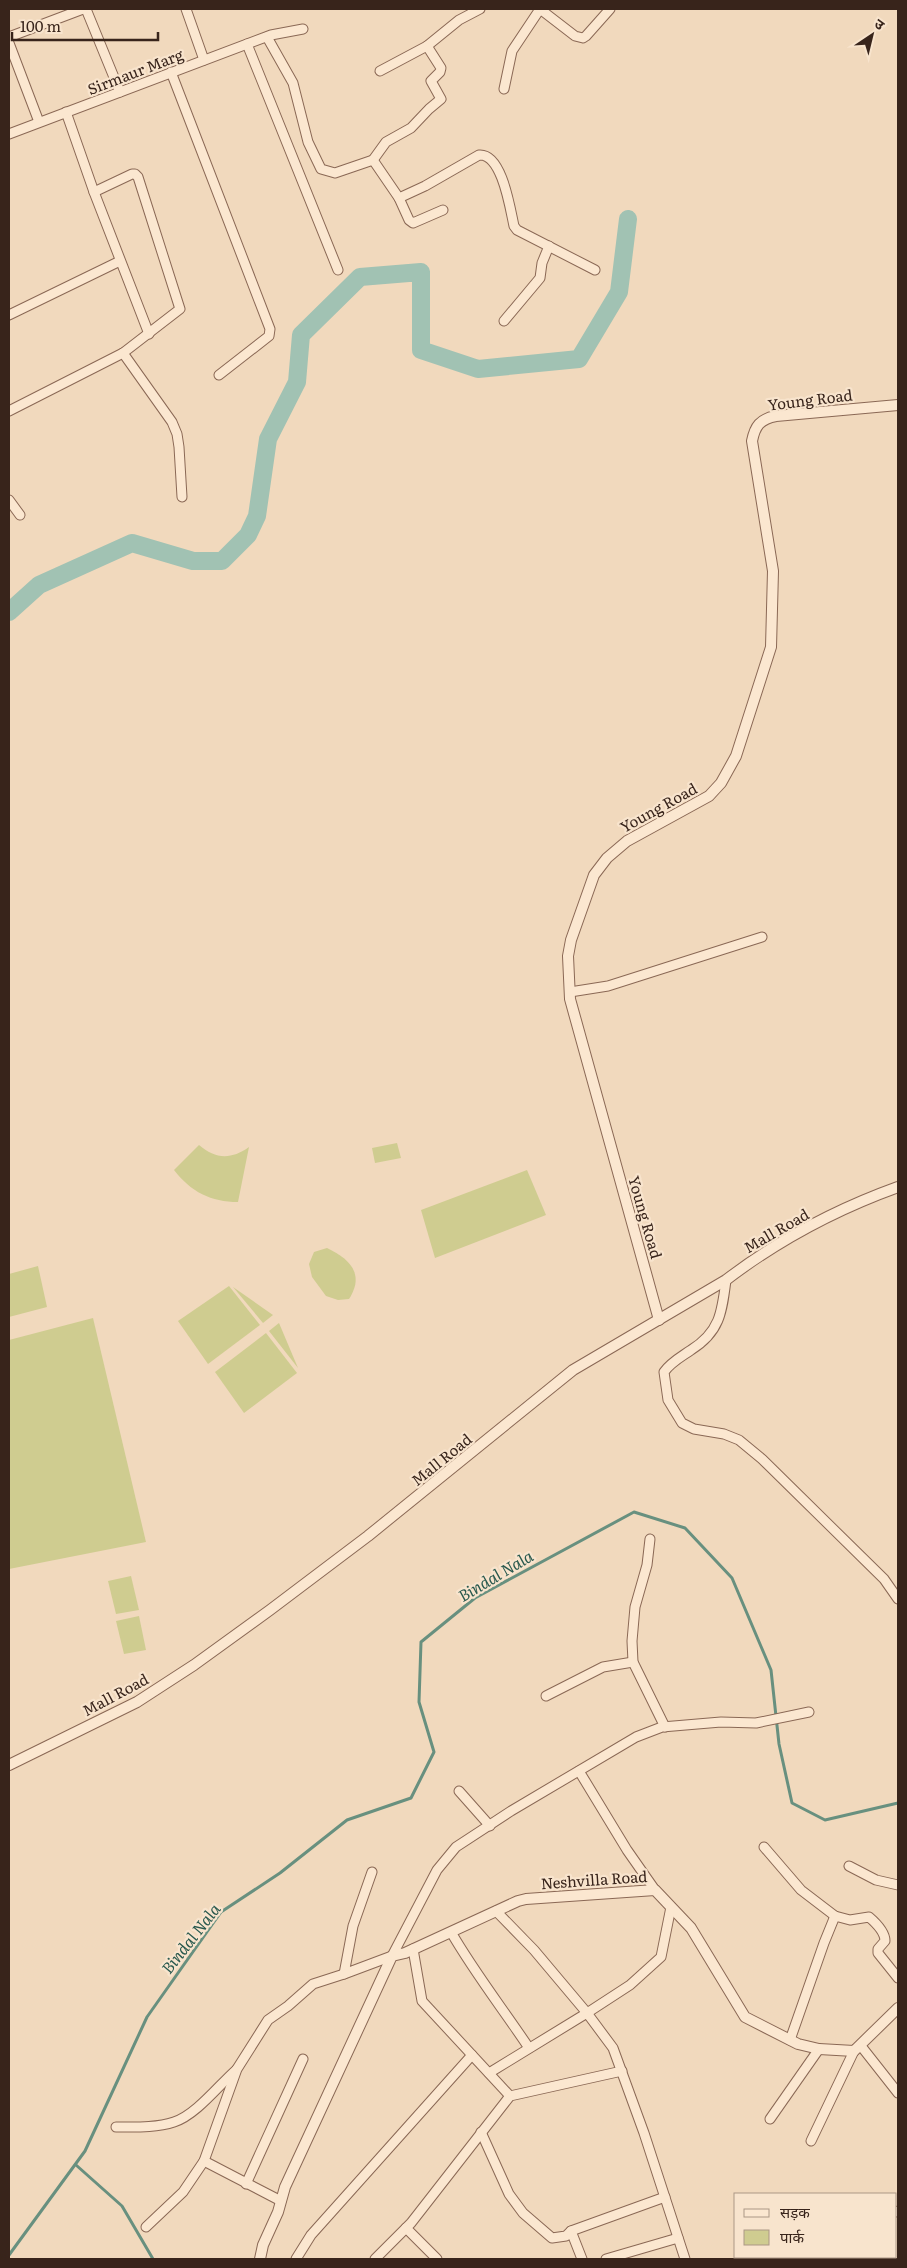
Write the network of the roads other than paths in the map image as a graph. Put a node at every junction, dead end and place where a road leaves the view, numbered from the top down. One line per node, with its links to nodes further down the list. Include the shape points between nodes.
1 (84, 9): 8 (street); 16 (street)
2 (186, 9): 12 (street)
3 (480, 9): 11 (street, via 459,20)
4 (540, 9): 5 (street, via 582,38); 15 (street, via 512,52)
5 (610, 9)
6 (303, 30): 7 (street, Sirmaur Marg)
7 (269, 36): 10 (street, Sirmaur Marg); 20 (street, via 293,83 308,142 321,169 335,173)
8 (9, 37)
9 (9, 42): 18 (street)
10 (247, 44): 12 (street, Sirmaur Marg); 26 (street)
11 (427, 46): 14 (street); 20 (street, via 441,68 431,81 441,99 411,128 386,142)
12 (204, 60): 13 (street, Sirmaur Marg)
13 (171, 72): 16 (street, Sirmaur Marg); 32 (street, via 270,329 269,336)
14 (380, 72)
15 (504, 89)
16 (120, 92): 17 (street, Sirmaur Marg)
17 (66, 112): 18 (street, Sirmaur Marg); 21 (street)
18 (39, 122): 19 (street, Sirmaur Marg)
19 (9, 134)
20 (374, 160): 22 (street)
21 (94, 192): 25 (street); 30 (street, via 132,174 138,176 180,307 179,312)
22 (399, 198): 23 (street, via 413,222); 24 (street, via 484,154 496,166 504,184 514,226)
23 (443, 210)
24 (549, 246): 27 (street); 29 (street, via 540,278)
25 (120, 261): 28 (street); 30 (street)
26 (338, 270)
27 (595, 270)
28 (9, 315)
29 (504, 321)
30 (149, 334): 31 (street)
31 (124, 353): 34 (street); 35 (street, via 177,434)
32 (219, 375)
33 (898, 405): 39 (street, Young Road, via 776,416 757,425 752,442 773,571 771,647 736,756 721,783 709,796 627,841 607,858 594,876 571,940 568,956)
34 (9, 411)
35 (182, 497)
36 (9, 500): 37 (street)
37 (20, 515)
38 (762, 937): 39 (street, via 608,986)
39 (570, 992): 42 (street, Young Road)
40 (898, 1186): 41 (street, Mall Road, via 832,1214 748,1263)
41 (726, 1280): 42 (street, Mall Road); 44 (street, via 716,1327 664,1372 668,1400 682,1423 739,1440 762,1459 884,1579)
42 (659, 1320): 49 (street, Mall Road, via 573,1370 368,1536 186,1670 137,1702)
43 (650, 1539): 45 (street, via 647,1565 635,1607)
44 (898, 1599)
45 (633, 1662): 46 (street, via 602,1667); 48 (street)
46 (546, 1696)
47 (809, 1712): 48 (street, via 756,1724 721,1722)
48 (665, 1727): 50 (street, via 636,1737)
49 (9, 1765)
50 (579, 1771): 52 (street); 57 (street)
51 (459, 1791): 52 (street)
52 (490, 1826): 63 (street, via 456,1847 442,1863)
53 (764, 1847): 60 (street, via 801,1890)
54 (849, 1866): 56 (street, via 870,1877)
55 (372, 1872): 64 (street, via 353,1926)
56 (898, 1885)
57 (655, 1890): 58 (street, Neshvilla Road); 59 (street, Neshvilla Road, via 526,1899)
58 (671, 1907): 67 (street, via 661,1957 630,1985); 68 (street, Neshvilla Road, via 691,1928 745,2017)
59 (496, 1911): 61 (street, Neshvilla Road); 67 (street)
60 (835, 1916): 65 (street, via 850,1920 869,1917 874,1921 886,1941 878,1953); 68 (street)
61 (451, 1932): 62 (street, Neshvilla Road); 69 (street)
62 (413, 1949): 63 (street, Neshvilla Road); 72 (street, via 422,2001)
63 (392, 1956): 64 (street); 86 (street)
64 (344, 1974): 74 (street, via 317,1982 272,2015)
65 (898, 1978)
66 (898, 2008): 71 (street)
67 (587, 2012): 69 (street); 75 (street, via 613,2048)
68 (790, 2040): 70 (street, Neshvilla Road)
69 (529, 2048): 76 (street)
70 (820, 2049): 71 (street, Neshvilla Road); 79 (street)
71 (857, 2049): 77 (street); 82 (street)
72 (472, 2055): 76 (street); 92 (street, via 311,2235)
73 (303, 2059): 84 (street)
74 (237, 2069): 80 (street, via 194,2110 176,2122); 83 (street)
75 (622, 2071): 78 (street); 85 (street)
76 (489, 2073): 78 (street)
77 (898, 2093)
78 (510, 2096): 81 (street)
79 (770, 2119)
80 (116, 2127)
81 (481, 2132): 88 (street); 89 (street, via 509,2194 519,2208 552,2238 566,2236)
82 (811, 2141)
83 (204, 2161): 84 (street); 87 (street, via 183,2192)
84 (246, 2184): 86 (street)
85 (665, 2197): 89 (street); 90 (street)
86 (281, 2201): 91 (street)
87 (146, 2227)
88 (406, 2228): 93 (street); 94 (street)
89 (571, 2231): 95 (street)
90 (678, 2238): 96 (street); 97 (street)
91 (260, 2259)
92 (296, 2259)
93 (375, 2259)
94 (437, 2259)
95 (582, 2259)
96 (608, 2259)
97 (685, 2259)

